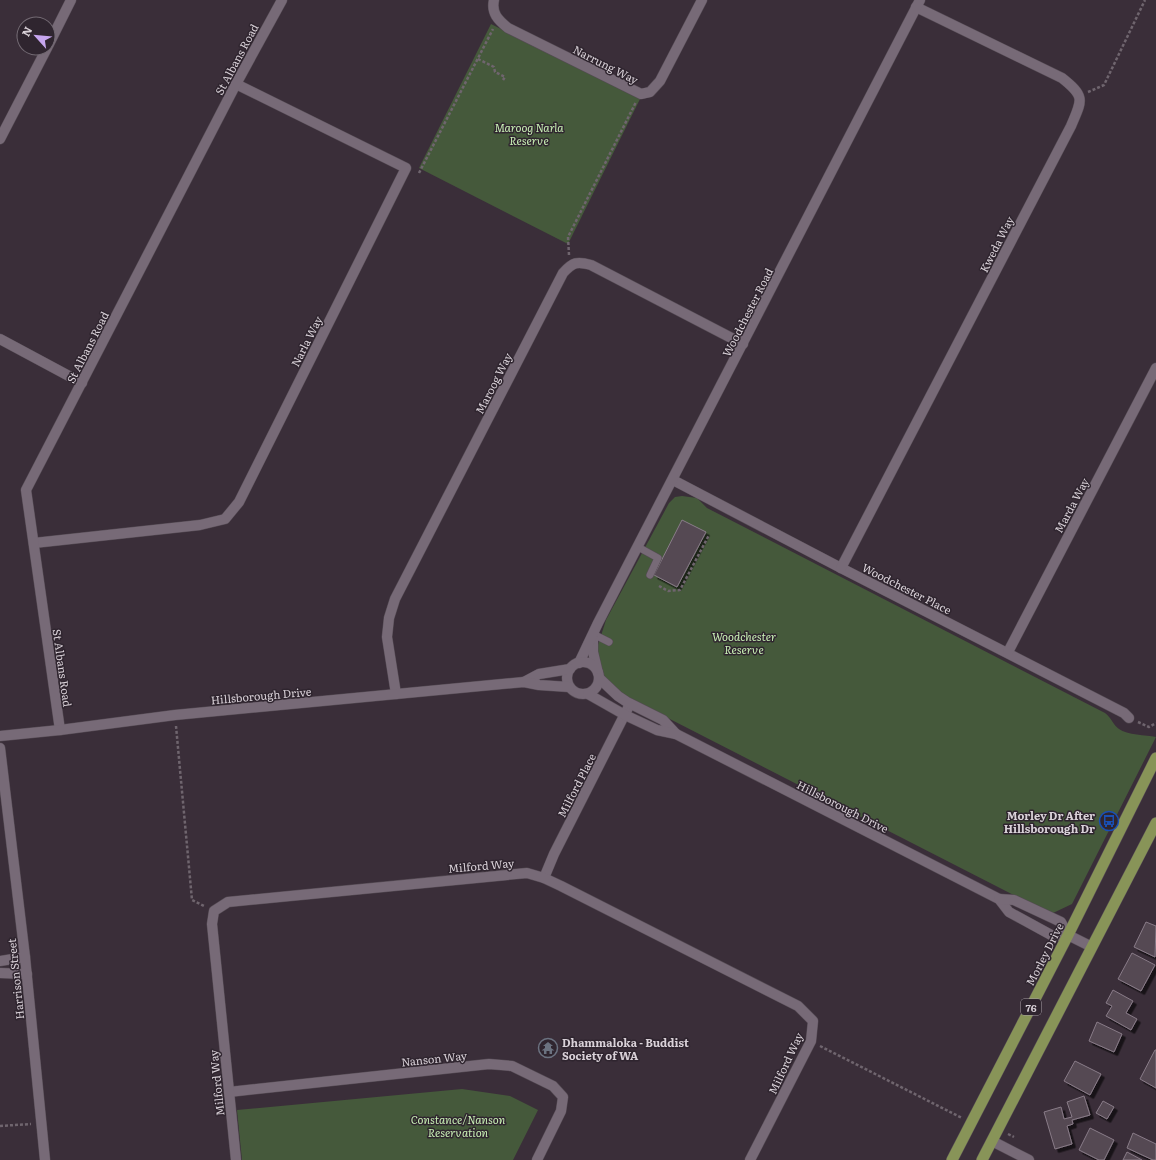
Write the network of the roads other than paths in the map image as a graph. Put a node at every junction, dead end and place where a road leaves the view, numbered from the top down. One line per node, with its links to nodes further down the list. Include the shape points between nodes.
1 (71, 0): 6 (street)
2 (282, 0): 8 (street, St Albans Road)
3 (494, 0): 4 (street, Narrung Way, via 494,13 508,28 641,94 650,92 660,81)
4 (702, 0)
5 (918, 4): 11 (street, Woodchester Road); 17 (street, Kweda Way, via 1062,78 1075,88 1080,96 1080,106)
6 (56, 29)
7 (42, 56): 9 (street)
8 (236, 84): 13 (street, St Albans Road); 15 (street, Narla Way, via 406,168 239,502 225,519 200,525)
9 (0, 139)
10 (0, 339): 13 (street)
11 (743, 344): 14 (street, Woodchester Road); 27 (street, Maroog Way, via 591,265 579,262 570,265 563,273 394,599 387,637)
12 (1156, 368): 21 (street, Marda Way)
13 (82, 383): 15 (street, St Albans Road, via 26,490)
14 (673, 480): 16 (street, Woodchester Road); 17 (street, Woodchester Place)
15 (34, 543): 32 (street, St Albans Road)
16 (638, 547): 18 (lane, via 658,558); 19 (street, Woodchester Road)
17 (841, 568): 21 (street, Woodchester Place)
18 (650, 574)
19 (593, 634): 20 (lane); 22 (street, Woodchester Road); 24 (street, Woodchester Road, via 593,652)
20 (609, 642)
21 (1008, 652): 31 (street, Woodchester Place)
22 (579, 663): 23 (street); 24 (street, via 590,664)
23 (570, 669): 25 (street, Hillsborough Drive, via 539,674); 26 (street, via 567,676)
24 (598, 676): 28 (street, via 595,689); 29 (street, Hillsborough Drive)
25 (524, 682): 26 (street, Hillsborough Drive); 27 (street, Hillsborough Drive)
26 (569, 687): 28 (street, via 582,695)
27 (396, 694): 32 (street, Hillsborough Drive, via 175,715)
28 (588, 694): 30 (street, Hillsborough Drive)
29 (630, 704): 30 (street, Milford Place); 33 (street, Hillsborough Drive, via 663,720)
30 (625, 715): 33 (street, Hillsborough Drive, via 657,730); 38 (street, Milford Place)
31 (1129, 718)
32 (60, 730): 34 (street, Hillsborough Drive)
33 (676, 734): 39 (street, Hillsborough Drive)
34 (0, 736)
35 (0, 748): 42 (street, Harrison Street)
36 (1156, 758): 40 (highway, Morley Drive / 76)
37 (1156, 823): 41 (highway, 76)
38 (544, 878): 46 (street, Milford Way, via 527,873 243,900 228,902 214,911 212,924); 51 (street, Milford Way, via 798,1006 813,1021 811,1041)
39 (999, 900): 40 (street, Hillsborough Drive, via 1009,912 1053,936); 40 (street, Hillsborough Drive, via 1014,900 1061,922)
40 (1068, 935): 41 (street, Hillsborough Drive); 52 (highway, Morley Drive / 76)
41 (1092, 948): 47 (highway, 76)
42 (25, 957): 43 (street); 45 (street, Harrison Street)
43 (0, 961)
44 (0, 973): 45 (street)
45 (27, 974): 48 (street, Harrison Street)
46 (229, 1092): 49 (street, Milford Way); 50 (street, Nanson Way, via 489,1064 512,1066 553,1086 563,1096 561,1112)
47 (992, 1141): 53 (highway, 76); 54 (street)
48 (45, 1160)
49 (236, 1160)
50 (537, 1160)
51 (750, 1160)
52 (952, 1160)
53 (982, 1160)
54 (1029, 1160)

